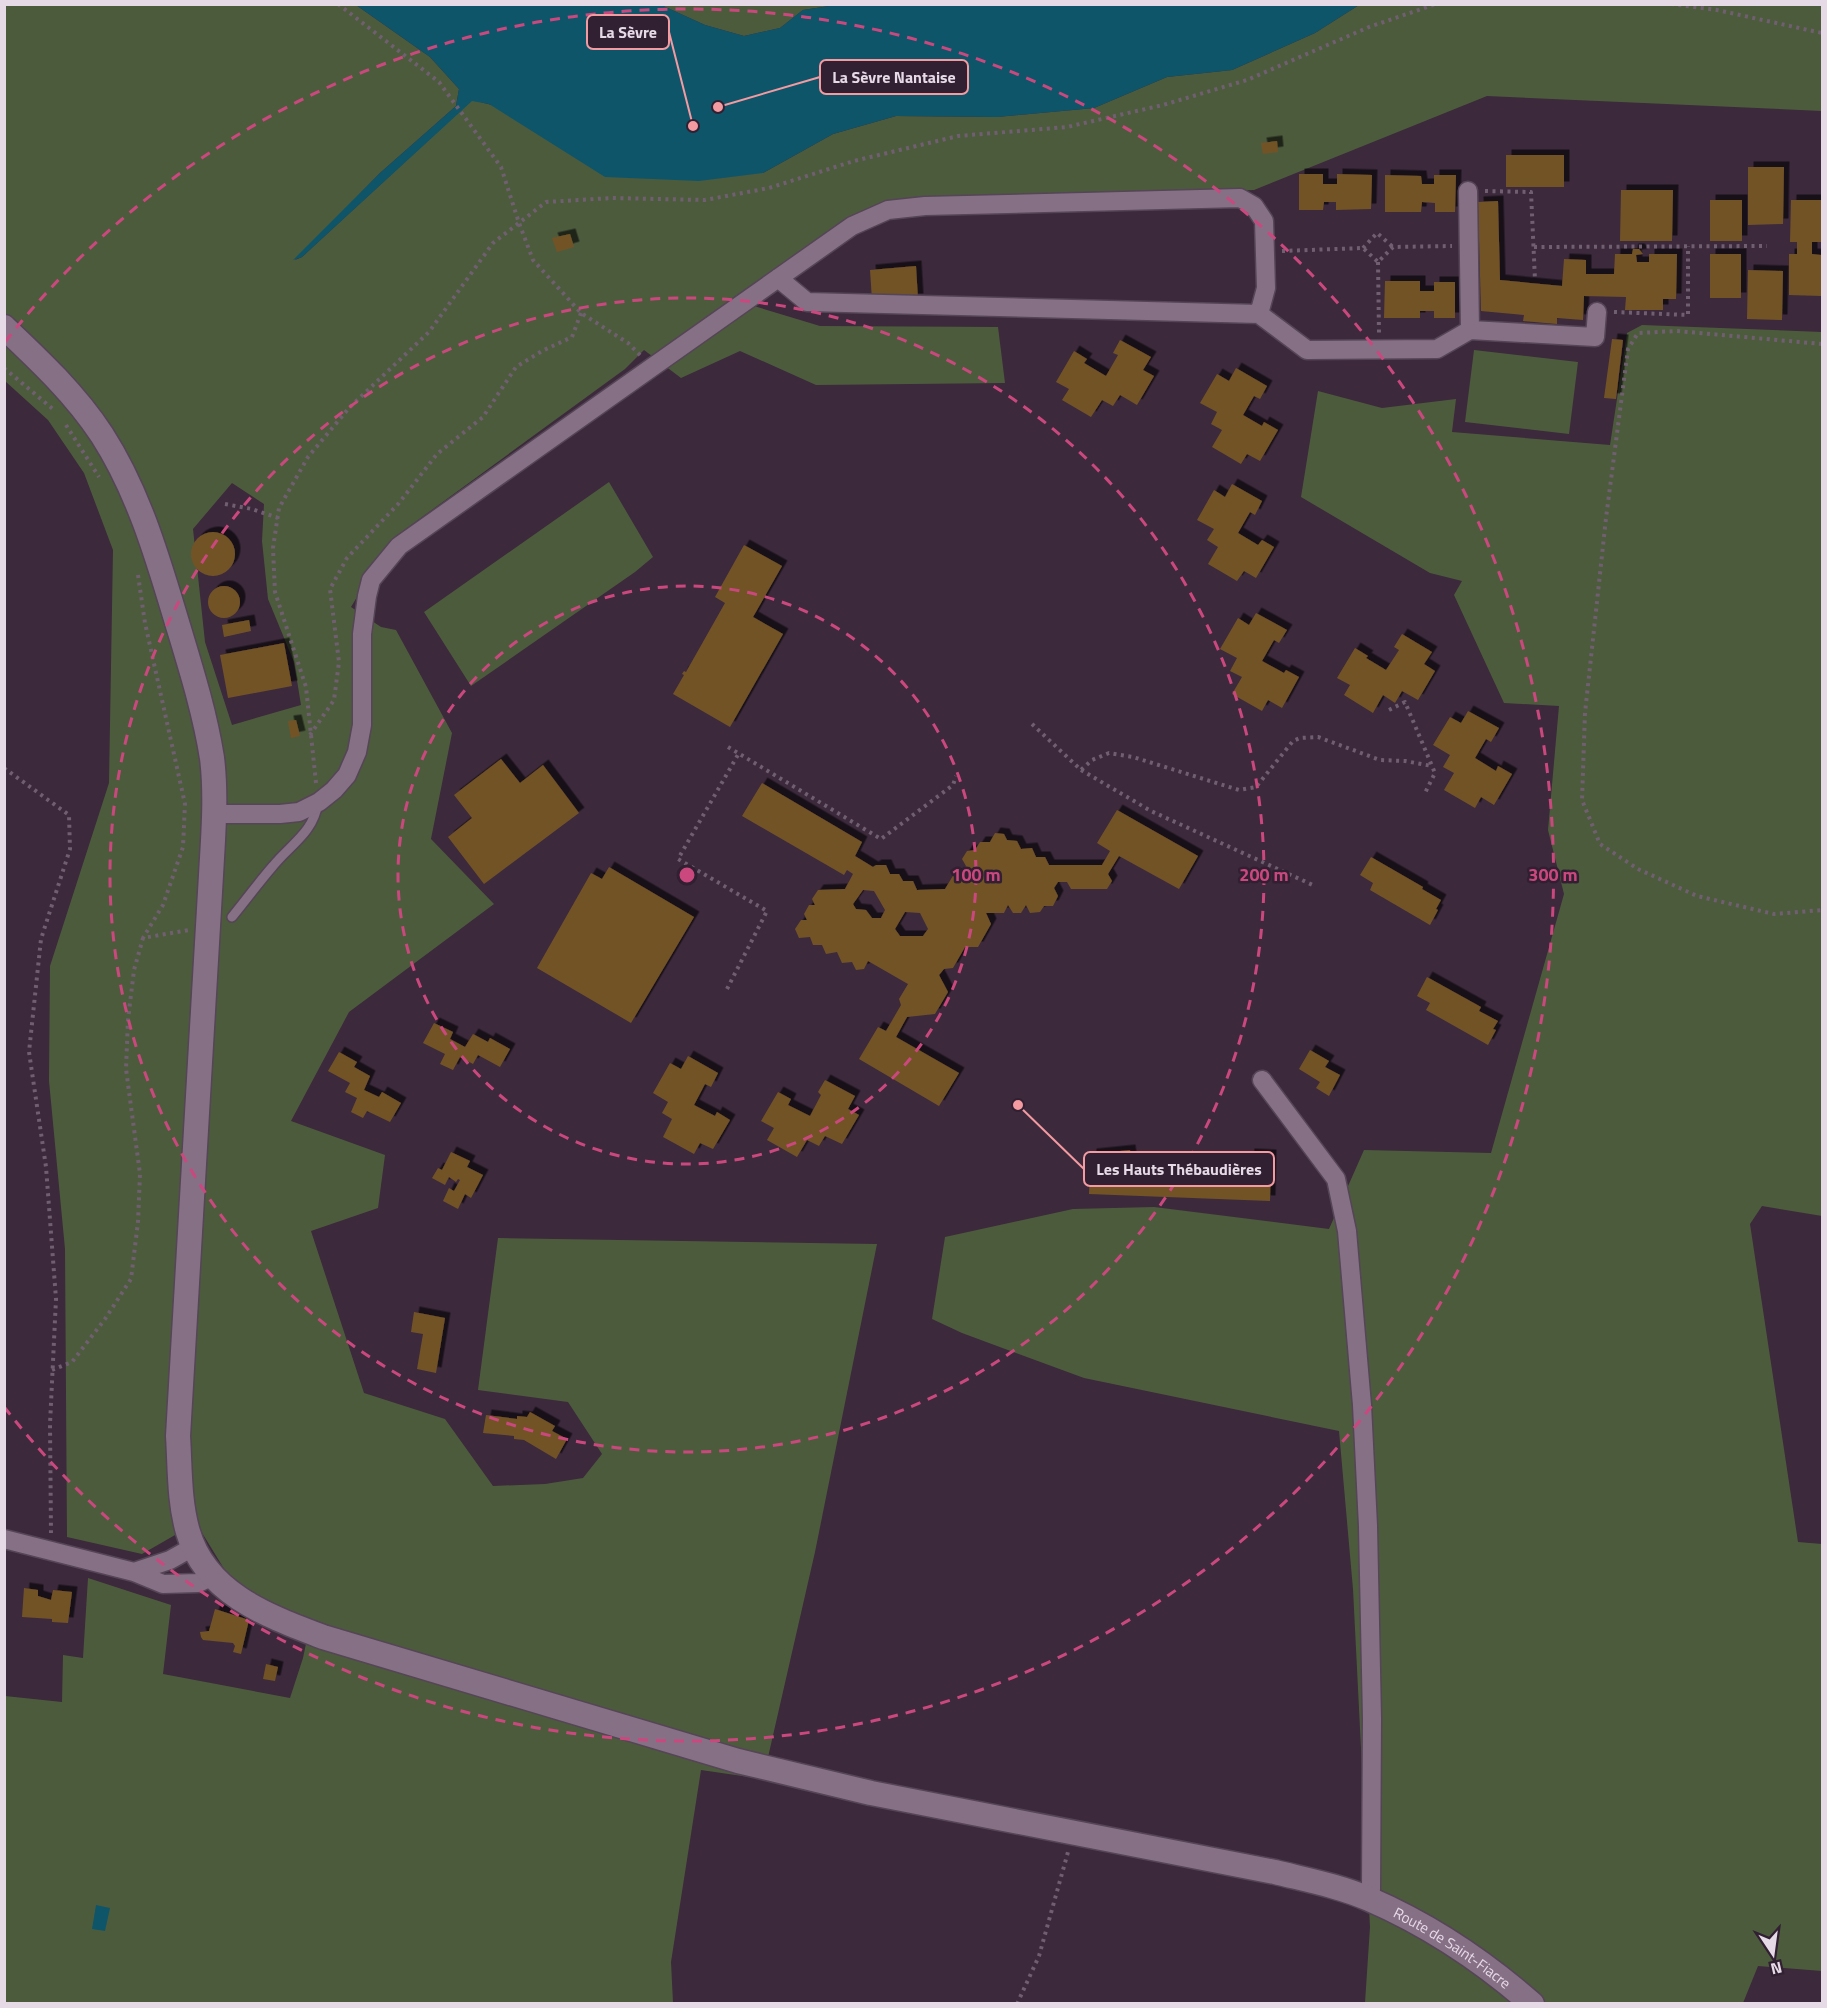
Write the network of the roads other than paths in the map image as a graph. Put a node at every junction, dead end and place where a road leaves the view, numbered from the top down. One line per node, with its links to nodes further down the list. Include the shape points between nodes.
1 (1468, 191): 6 (street)
2 (778, 278): 4 (street, via 807,302); 4 (street, via 852,226 888,210 1240,198 1254,206 1264,221 1266,288); 7 (street, via 399,546 371,580 367,596 362,634 362,725 357,752 347,775)
3 (1597, 312): 6 (street, via 1595,337)
4 (1259, 314): 6 (street, via 1307,350 1437,349)
5 (4, 327): 8 (main road, Route de Saint-Fiacre, via 80,405 134,495 200,698 212,759)
6 (1470, 330)
7 (319, 802): 8 (street, via 299,812); 9 (lane, via 316,817 306,833)
8 (214, 814): 12 (main road, Route de Saint-Fiacre, via 178,1436 186,1521)
9 (232, 917)
10 (1262, 1080): 15 (street, via 1336,1179 1347,1231 1368,1526 1372,1730 1371,1889)
11 (4, 1539): 13 (street)
12 (194, 1547): 13 (street); 14 (main road, Route de Saint-Fiacre)
13 (134, 1572): 14 (street, via 163,1584 198,1583)
14 (213, 1576): 15 (main road, Route de Saint-Fiacre, via 267,1616 323,1637 738,1761 871,1793 1275,1872)
15 (1367, 1898): 16 (main road, Route de Saint-Fiacre, via 1452,1942)
16 (1532, 2004)

